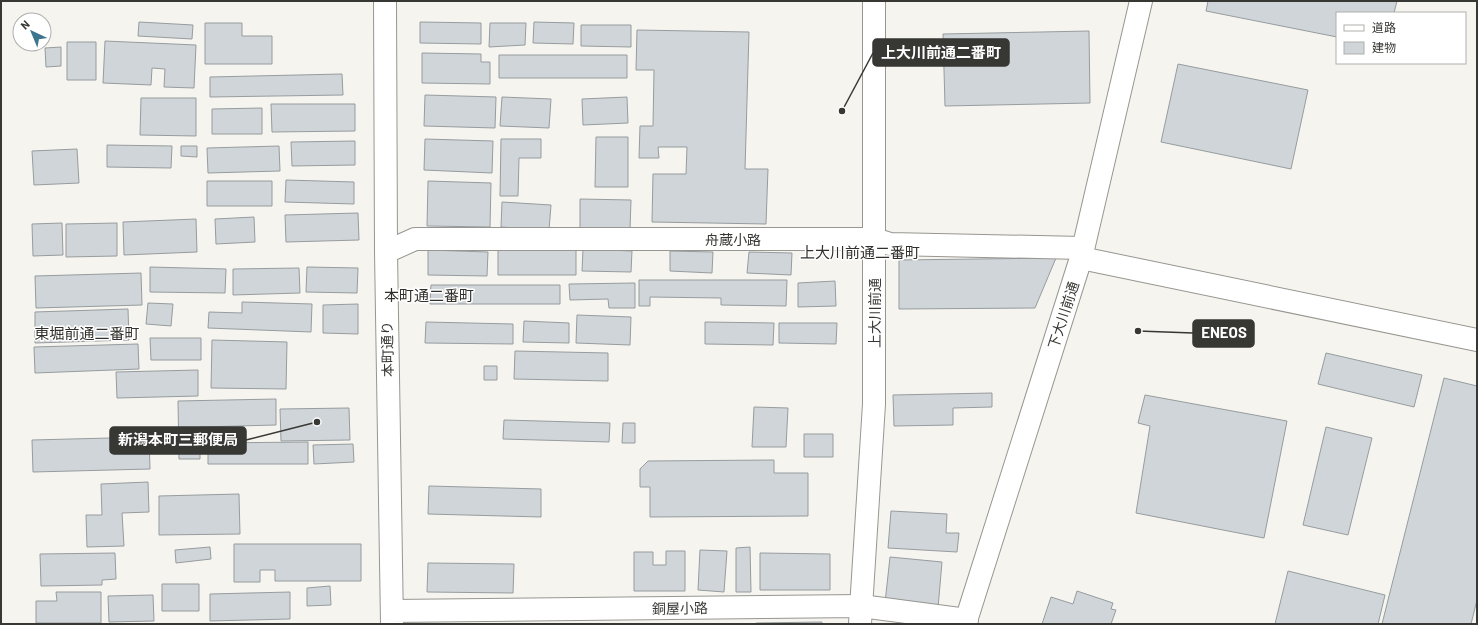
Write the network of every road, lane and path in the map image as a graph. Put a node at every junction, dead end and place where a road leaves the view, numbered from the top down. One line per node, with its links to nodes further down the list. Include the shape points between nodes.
1 (386, 1): 5 (street, 本町通り)
2 (874, 1): 4 (street, 上大川前通)
3 (1141, 1): 6 (street, 下大川前通)
4 (874, 239): 5 (street, 舟蔵小路, via 415,239); 6 (street, 舟蔵小路, via 890,244); 8 (street, 上大川前通, via 874,404)
5 (386, 252): 9 (street, 本町通り)
6 (1082, 253): 7 (street, 舟蔵小路); 10 (street, 下大川前通)
7 (1477, 340)
8 (861, 615): 9 (street, 銅屋小路); 10 (street, 銅屋小路)
9 (392, 617)
10 (966, 622)

